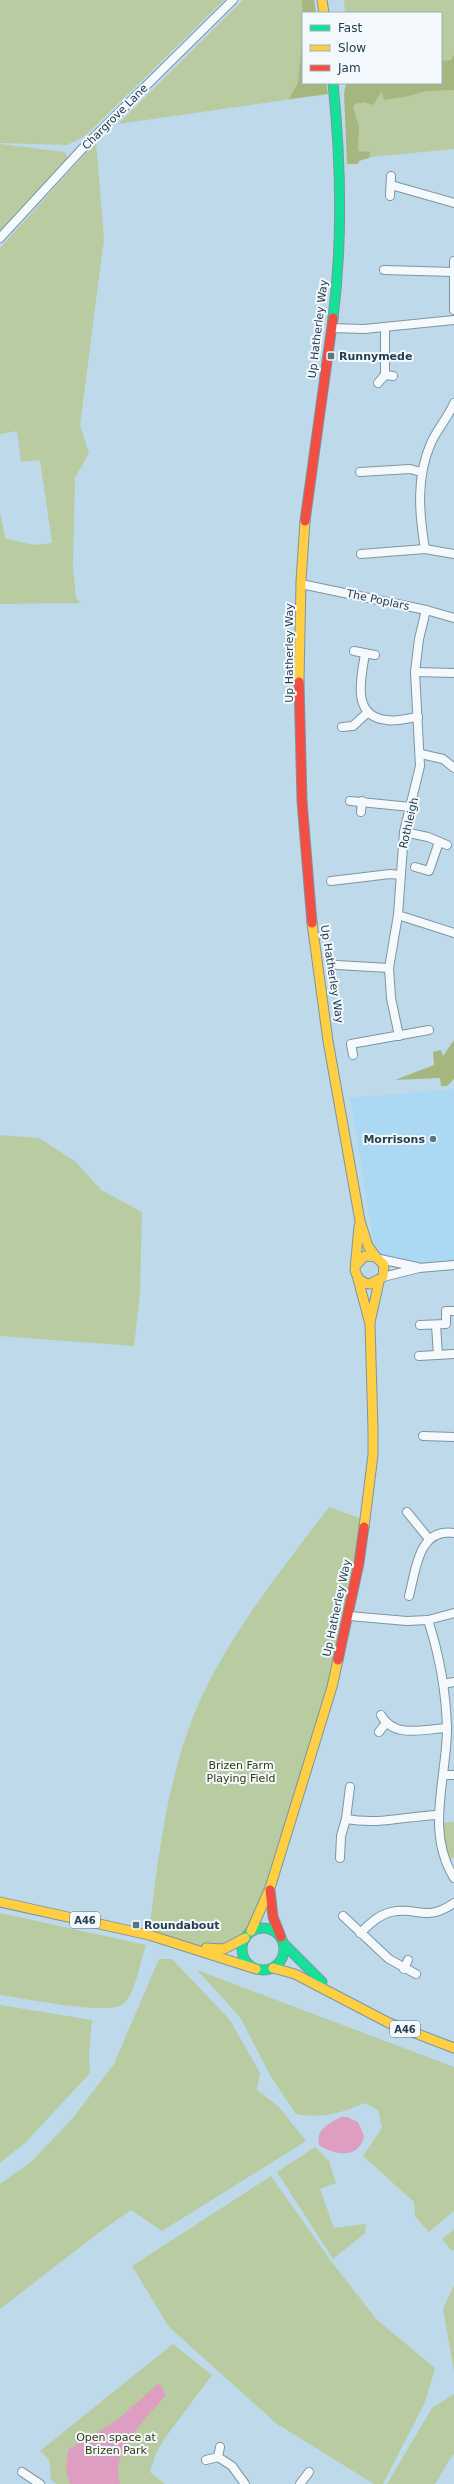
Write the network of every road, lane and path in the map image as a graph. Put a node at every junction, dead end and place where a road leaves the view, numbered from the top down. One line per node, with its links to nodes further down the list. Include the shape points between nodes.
1 (233, 0): 7 (street, Chargrove Lane, via 83,148)
2 (322, 0): 3 (street)
3 (324, 12)
4 (333, 84): 14 (street, Up Hatherley Way, via 340,209)
5 (390, 196): 6 (street, via 391,181)
6 (454, 202)
7 (0, 238)
8 (454, 261): 10 (street)
9 (384, 270): 10 (street)
10 (453, 272): 11 (street)
11 (454, 310)
12 (454, 320): 13 (street)
13 (385, 327): 14 (street); 15 (street, via 389,376)
14 (332, 328): 22 (street, Up Hatherley Way, via 311,465)
15 (378, 383)
16 (454, 403): 18 (street, via 431,441)
17 (360, 472): 18 (street, via 410,469)
18 (421, 472): 19 (street, via 421,513)
19 (425, 549): 20 (street); 21 (street)
20 (454, 554)
21 (366, 556)
22 (301, 584): 23 (street, The Poplars); 50 (street, Up Hatherley Way, via 305,856 319,975)
23 (426, 610): 24 (street, The Poplars); 28 (street, Rothleigh)
24 (454, 618)
25 (354, 651): 26 (street)
26 (365, 654): 27 (street); 30 (street, via 360,696)
27 (375, 655)
28 (415, 672): 29 (street); 31 (street, Rothleigh)
29 (454, 674)
30 (368, 712): 31 (street, via 387,720); 32 (street, via 353,726)
31 (418, 717): 33 (street, Rothleigh)
32 (342, 727)
33 (421, 754): 34 (street, via 443,759); 37 (street, Rothleigh)
34 (454, 768)
35 (350, 801): 36 (street)
36 (362, 801): 37 (street); 38 (street)
37 (411, 807): 39 (street, Rothleigh)
38 (361, 812)
39 (404, 832): 40 (street, via 443,843 429,871); 41 (street, Rothleigh)
40 (415, 867)
41 (401, 875): 42 (street); 43 (street, Rothleigh)
42 (331, 881)
43 (398, 915): 44 (street); 46 (street, Rothleigh)
44 (454, 933)
45 (337, 965): 46 (street)
46 (388, 968): 48 (street, Rothleigh)
47 (429, 1030): 48 (street)
48 (399, 1036): 49 (street, via 351,1044)
49 (353, 1055)
50 (360, 1221): 51 (street, Up Hatherley Way, via 368,1246); 52 (street, Up Hatherley Way)
51 (378, 1258): 52 (street, via 366,1256); 54 (street); 56 (street, via 384,1266)
52 (356, 1265): 55 (street)
53 (454, 1265): 54 (street)
54 (419, 1268): 56 (street)
55 (358, 1279): 56 (street, via 368,1285); 58 (street, Up Hatherley Way)
56 (381, 1280): 58 (street, Up Hatherley Way)
57 (454, 1311): 60 (street, via 446,1311 446,1324)
58 (370, 1324): 71 (street, Up Hatherley Way, via 372,1455 360,1556)
59 (420, 1325): 60 (street)
60 (436, 1325): 62 (street)
61 (454, 1354): 62 (street)
62 (438, 1355): 63 (street)
63 (419, 1356)
64 (423, 1436): 65 (street, via 438,1441)
65 (454, 1437)
66 (407, 1512): 68 (street)
67 (454, 1533): 68 (street, via 441,1533)
68 (429, 1539): 69 (street, via 422,1548)
69 (409, 1596)
70 (454, 1614): 72 (street)
71 (349, 1616): 72 (street, via 391,1621); 86 (street, Up Hatherley Way, via 332,1687)
72 (428, 1620): 74 (street)
73 (454, 1682): 74 (street)
74 (443, 1684): 77 (street)
75 (381, 1715): 76 (street)
76 (386, 1723): 77 (street, via 403,1731); 78 (street)
77 (447, 1728): 79 (street)
78 (379, 1732)
79 (443, 1776): 80 (street); 82 (street)
80 (454, 1776)
81 (350, 1788): 83 (street)
82 (439, 1815): 83 (street, via 412,1816 388,1822); 85 (street, via 441,1846)
83 (346, 1819): 84 (street, via 341,1836)
84 (340, 1858)
85 (454, 1878)
86 (270, 1888): 91 (street, Up Hatherley Way); 92 (street, Up Hatherley Way, via 273,1917)
87 (0, 1902): 93 (street, A46, via 132,1931)
88 (454, 1902): 90 (street, via 431,1914 395,1911 374,1920)
89 (343, 1916): 90 (street)
90 (360, 1933): 97 (street)
91 (248, 1935): 92 (street, via 265,1928 274,1931); 93 (street, A46, via 224,1949); 96 (street, via 242,1948 244,1958)
92 (283, 1941): 95 (street, via 282,1960); 99 (street, A46, via 310,1972)
93 (194, 1948): 96 (street, A46)
94 (408, 1960): 97 (street)
95 (273, 1968): 96 (street); 99 (street, A46, via 295,1974)
96 (256, 1969)
97 (404, 1969): 98 (street)
98 (416, 1974)
99 (356, 2008): 100 (street, A46)
100 (454, 2048)
101 (220, 2447): 102 (street)
102 (218, 2457): 103 (street); 107 (street, via 232,2466)
103 (206, 2460)
104 (22, 2472): 106 (street)
105 (309, 2472): 108 (street)
106 (40, 2484)
107 (245, 2484)
108 (300, 2484)

